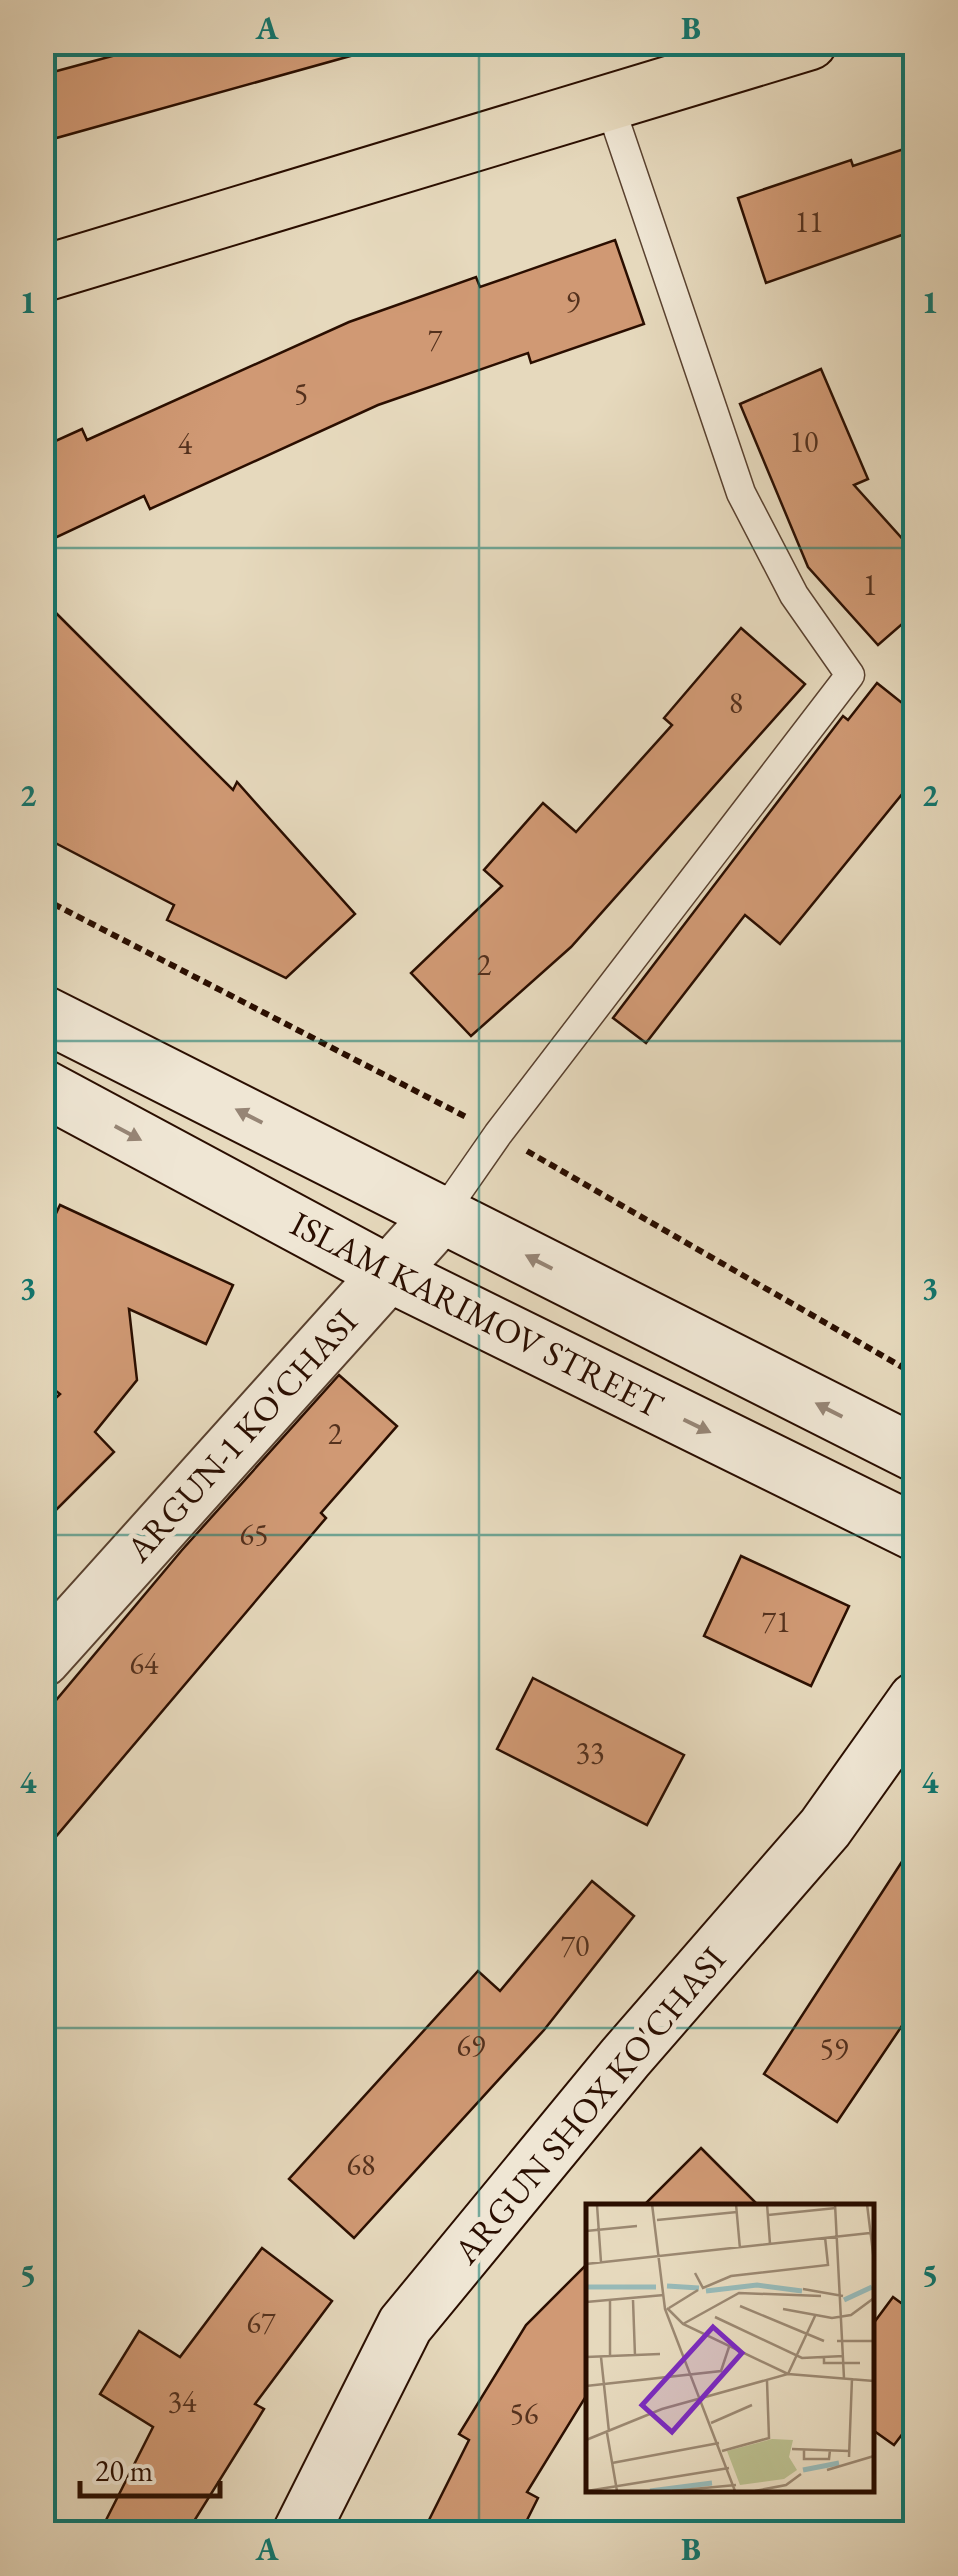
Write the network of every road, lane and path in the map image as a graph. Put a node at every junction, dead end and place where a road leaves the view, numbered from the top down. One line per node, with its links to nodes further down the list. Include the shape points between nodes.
1 (809, 42): 2 (main road)
2 (610, 106): 3 (main road); 6 (lane, via 741,493 794,595 850,676)
3 (42, 274)
4 (42, 1013): 6 (main road, ISLAM KARIMOV STREET, one-way to 4)
5 (42, 1087): 7 (main road, ISLAM KARIMOV STREET, one-way to 7)
6 (443, 1214): 7 (main road, ARGUN-1 KO'CHASI); 8 (main road, ISLAM KARIMOV STREET, one-way to 6)
7 (386, 1272): 9 (main road, ISLAM KARIMOV STREET, one-way to 9); 10 (main road, ARGUN-1 KO'CHASI)
8 (916, 1454)
9 (916, 1533)
10 (42, 1658)
11 (916, 1700): 12 (main road, ARGUN SHOX KO'CHASI, via 825,1828 405,2324)
12 (300, 2534)

